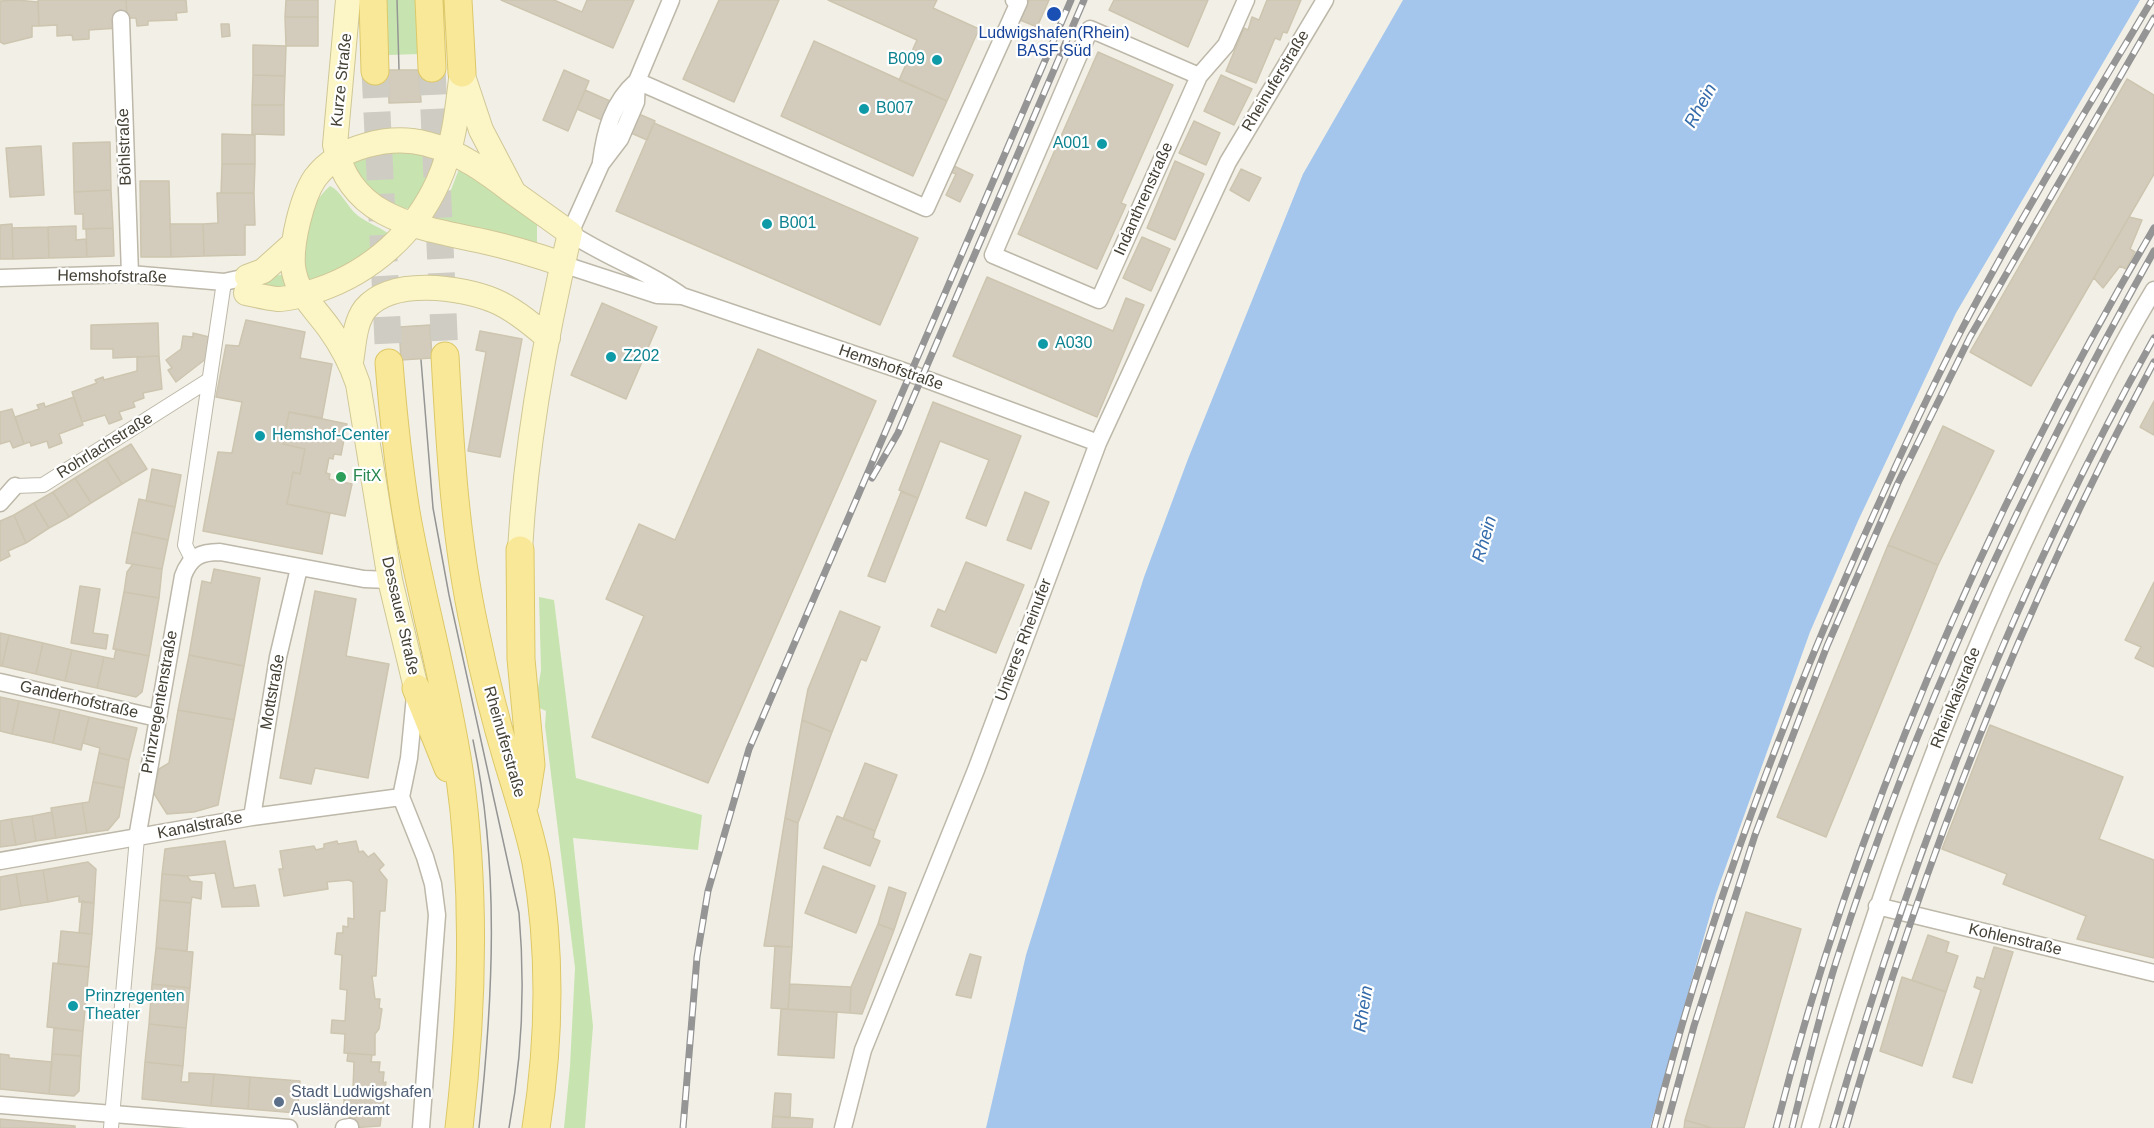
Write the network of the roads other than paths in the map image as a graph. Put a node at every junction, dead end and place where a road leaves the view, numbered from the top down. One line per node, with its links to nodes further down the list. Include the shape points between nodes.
1 (348, 0): 16 (main road, Kurze Straße, via 335,145)
2 (372, 0): 11 (main road)
3 (429, 0): 10 (main road)
4 (458, 0): 12 (main road)
5 (671, 0): 14 (street)
6 (1014, 0): 14 (street, via 1019,2 926,207)
7 (1246, 0): 13 (street, Indanthrenstraße, via 1226,45)
8 (1325, 0): 17 (street, Rheinuferstraße)
9 (121, 19): 23 (street, Böhlstraße)
10 (432, 68)
11 (375, 70)
12 (462, 73): 15 (main road); 18 (main road, via 481,130)
13 (1199, 76): 13 (street, Indanthrenstraße, via 1099,300 993,255 1090,29)
14 (637, 81): 20 (street, via 636,102 620,139 601,164)
15 (448, 152): 16 (main road, via 403,139 386,140); 18 (main road, via 482,169); 19 (main road, via 438,182)
16 (338, 160): 19 (main road, Hemshofstraße, via 363,199 375,209); 21 (main road, via 314,180)
17 (1228, 162): 35 (street, Unteres Rheinufer)
18 (514, 193): 20 (main road)
19 (411, 225): 22 (main road, Hemshofstraße, via 497,244); 29 (main road, via 371,264 351,276)
20 (570, 233): 22 (main road); 28 (street, Hemshofstraße)
21 (292, 244): 26 (main road); 29 (main road)
22 (562, 264): 28 (street, Hemshofstraße, via 657,295); 30 (main road)
23 (130, 274): 24 (street, Hemshofstraße); 25 (street, Hemshofstraße)
24 (0, 278)
25 (224, 282): 26 (street, Hemshofstraße); 34 (street)
26 (247, 285): 29 (main road)
27 (2154, 290): 51 (street, Rheinkaistraße, via 2077,432 1992,610 1925,772)
28 (682, 296): 35 (street, Hemshofstraße, via 909,373)
29 (290, 297): 32 (main road, Dessauer Straße, via 327,325)
30 (548, 338): 32 (main road, via 496,301 430,287 394,292 366,309 356,330); 38 (main road, via 526,476)
31 (445, 356): 47 (main road, Rheinuferstraße, via 455,517 474,629)
32 (351, 362): 41 (main road, Dessauer Straße, via 358,384)
33 (389, 363): 46 (main road, via 406,513)
34 (209, 380): 36 (street, Rohrlachstraße, via 43,485); 39 (street, via 185,545)
35 (1098, 443): 59 (street, Unteres Rheinufer, via 976,770 863,1050)
36 (15, 486): 37 (street, Rohrlachstraße)
37 (0, 503)
38 (520, 550): 47 (main road, via 522,659 531,765)
39 (192, 559): 40 (street, via 205,552 220,552); 44 (street, Prinzregentenstraße, via 183,576)
40 (299, 568): 41 (street); 48 (street, Mottstraße, via 278,657)
41 (390, 580): 43 (main road, Dessauer Straße)
42 (0, 682): 44 (street, Ganderhofstraße)
43 (416, 688): 45 (street, Dessauer Straße); 46 (main road)
44 (157, 718): 49 (street, Prinzregentenstraße)
45 (401, 797): 48 (street, Kanalstraße); 56 (street, via 425,857 436,915)
46 (463, 802): 57 (main road, via 471,929 468,1035)
47 (524, 810): 58 (main road, Rheinuferstraße, via 543,910 547,967)
48 (252, 816): 49 (street, Kanalstraße)
49 (137, 838): 50 (street, Kanalstraße); 54 (street, Prinzregentenstraße)
50 (0, 861)
51 (1877, 906): 52 (street, Kohlenstraße); 60 (street, Rheinkaistraße)
52 (2154, 973)
53 (0, 1105): 54 (street)
54 (112, 1121): 55 (street)
55 (290, 1128)
56 (421, 1128)
57 (459, 1128)
58 (536, 1128)
59 (843, 1128)
60 (1810, 1128)

